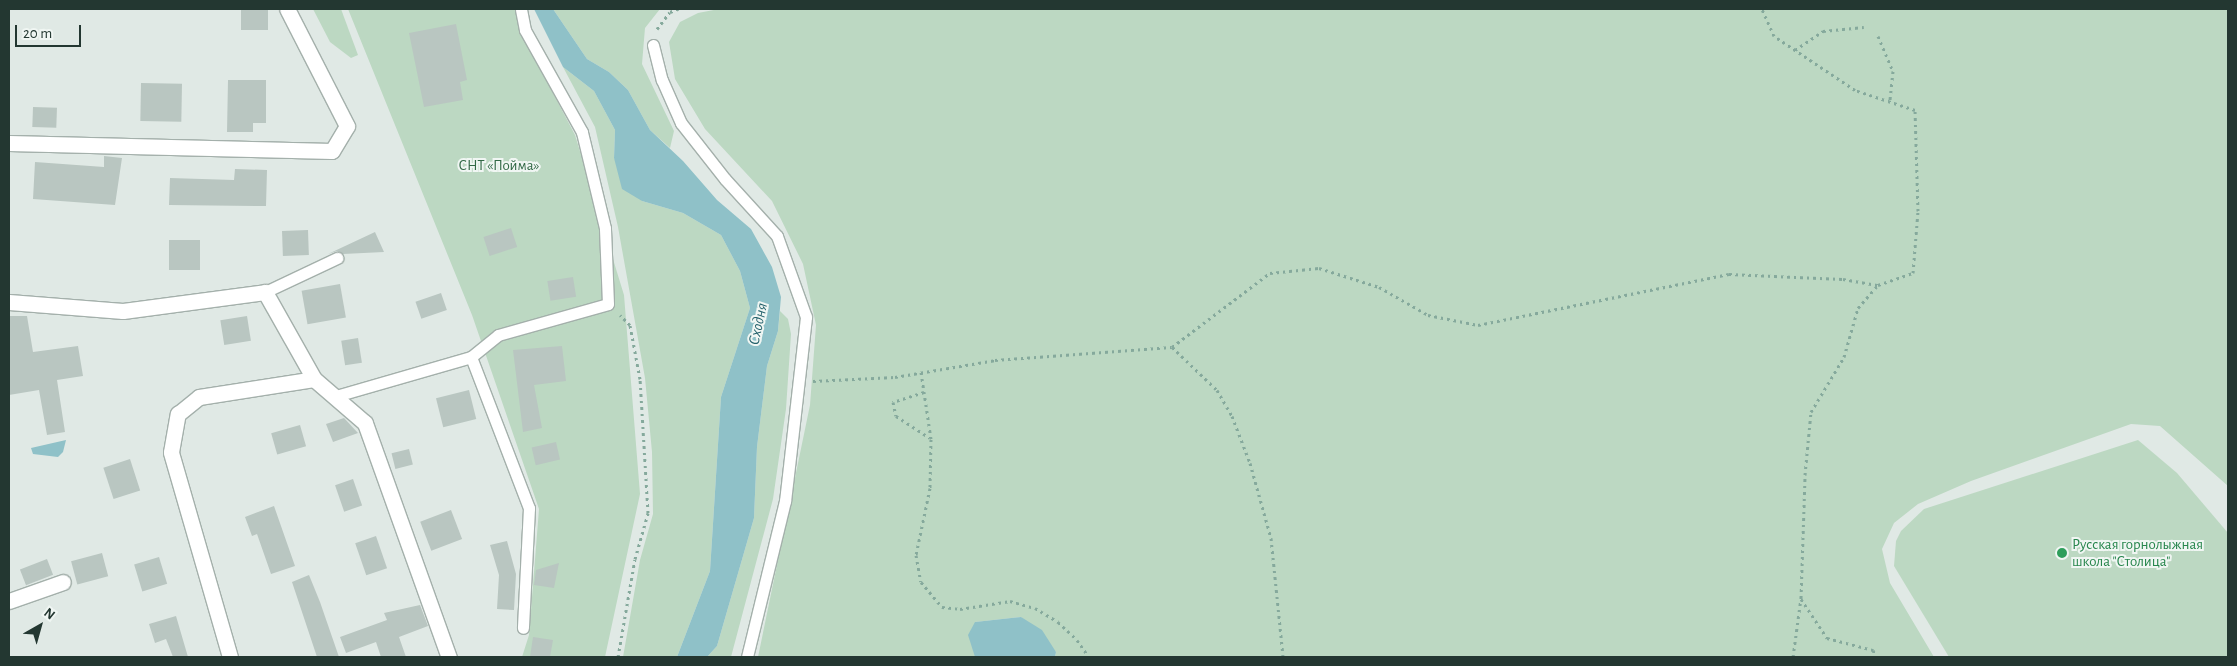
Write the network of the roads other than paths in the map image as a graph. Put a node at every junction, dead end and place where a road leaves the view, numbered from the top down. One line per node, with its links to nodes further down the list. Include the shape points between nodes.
1 (287, 9): 4 (street, via 348,126 332,151)
2 (521, 9): 8 (lane, via 525,30 582,132 605,228 608,304 498,335)
3 (653, 45): 16 (lane, via 662,80 681,123 725,179 777,236 806,317 785,501)
4 (9, 143)
5 (337, 258): 6 (lane)
6 (265, 292): 7 (street, via 123,311); 9 (street)
7 (9, 302)
8 (471, 357): 10 (lane); 13 (lane, via 529,508)
9 (314, 379): 10 (street); 14 (street, via 199,397 178,414 171,452)
10 (336, 396): 15 (street, via 365,423)
11 (63, 582): 12 (street)
12 (9, 601)
13 (523, 628)
14 (230, 657)
15 (449, 657)
16 (747, 657)

